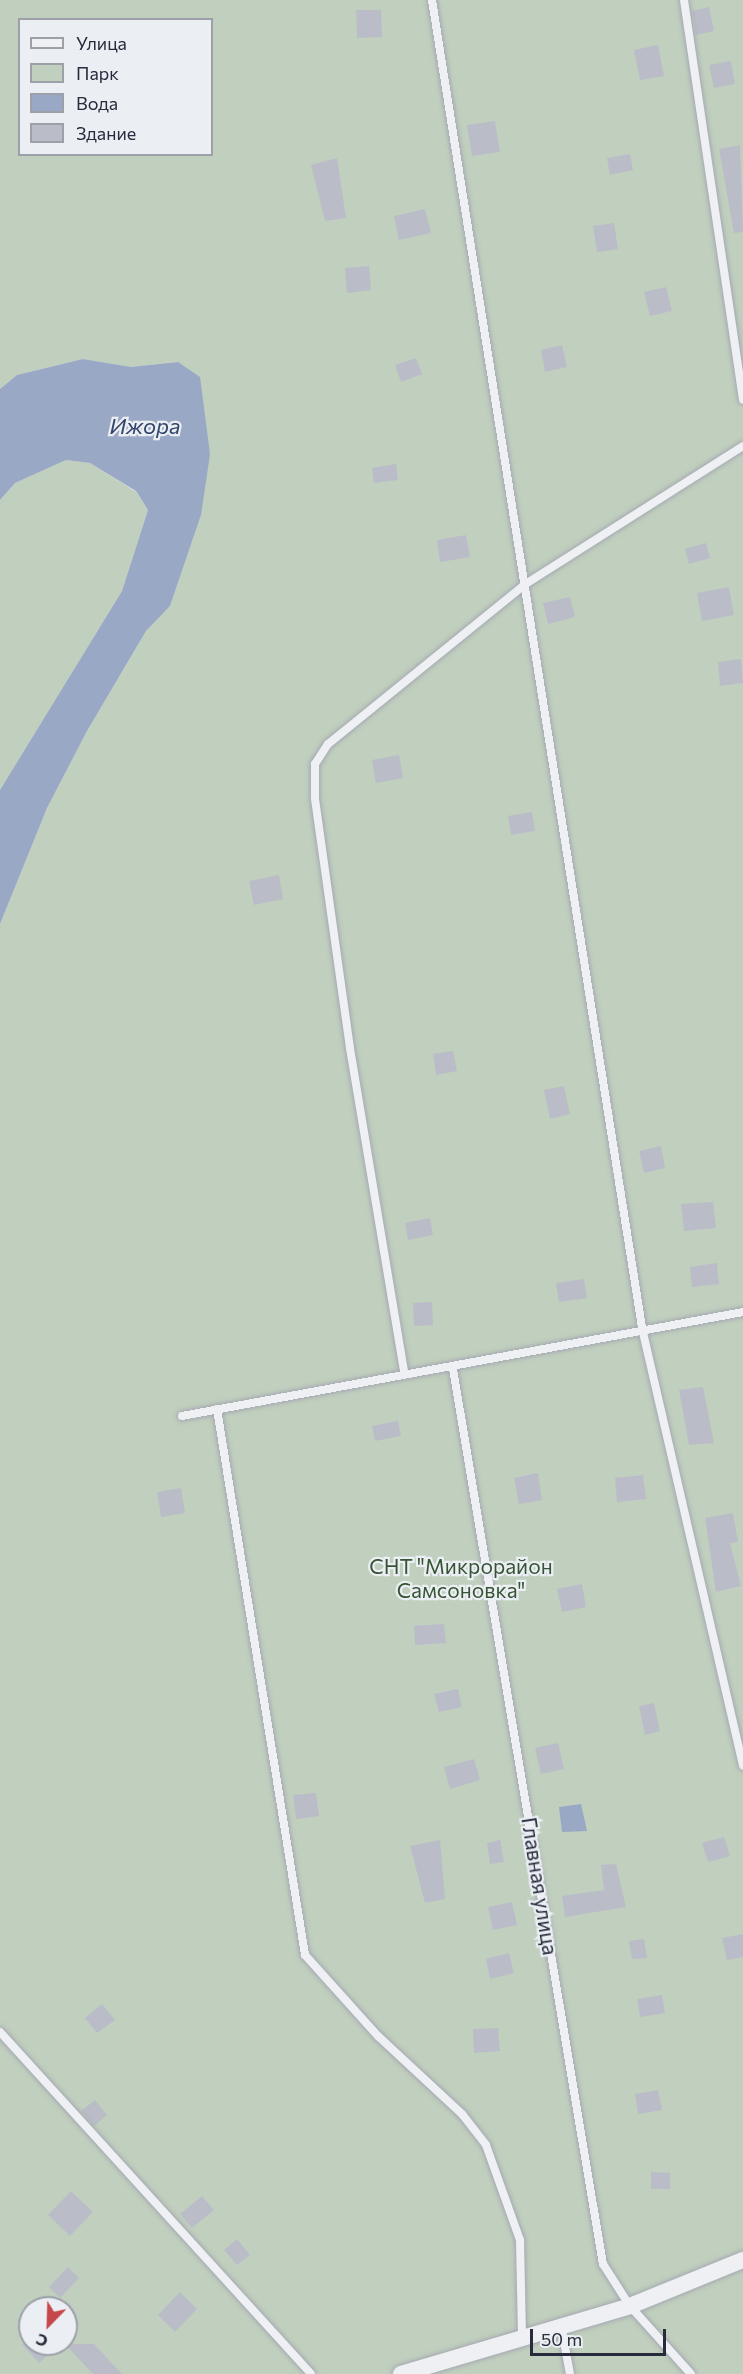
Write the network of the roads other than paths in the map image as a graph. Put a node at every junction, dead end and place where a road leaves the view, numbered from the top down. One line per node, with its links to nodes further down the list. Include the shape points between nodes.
1 (432, 0): 5 (lane)
2 (684, 0): 3 (lane)
3 (743, 400)
4 (743, 446): 5 (lane)
5 (524, 585): 7 (lane); 9 (lane, via 328,744 315,764 315,798 350,1048)
6 (743, 1312): 7 (lane)
7 (642, 1329): 8 (lane); 12 (lane)
8 (453, 1369): 9 (lane); 15 (lane, Главная улица, via 603,2264)
9 (404, 1371): 10 (lane)
10 (217, 1409): 11 (lane); 17 (lane, via 305,1955 378,2036 462,2114 486,2145 520,2240)
11 (182, 1416)
12 (743, 1766)
13 (0, 2032): 18 (lane)
14 (743, 2260): 15 (street)
15 (630, 2306): 16 (street); 21 (lane, Главная улица)
16 (561, 2325): 17 (street); 20 (lane)
17 (522, 2336): 19 (street)
18 (311, 2374)
19 (402, 2374)
20 (570, 2374)
21 (691, 2374)

